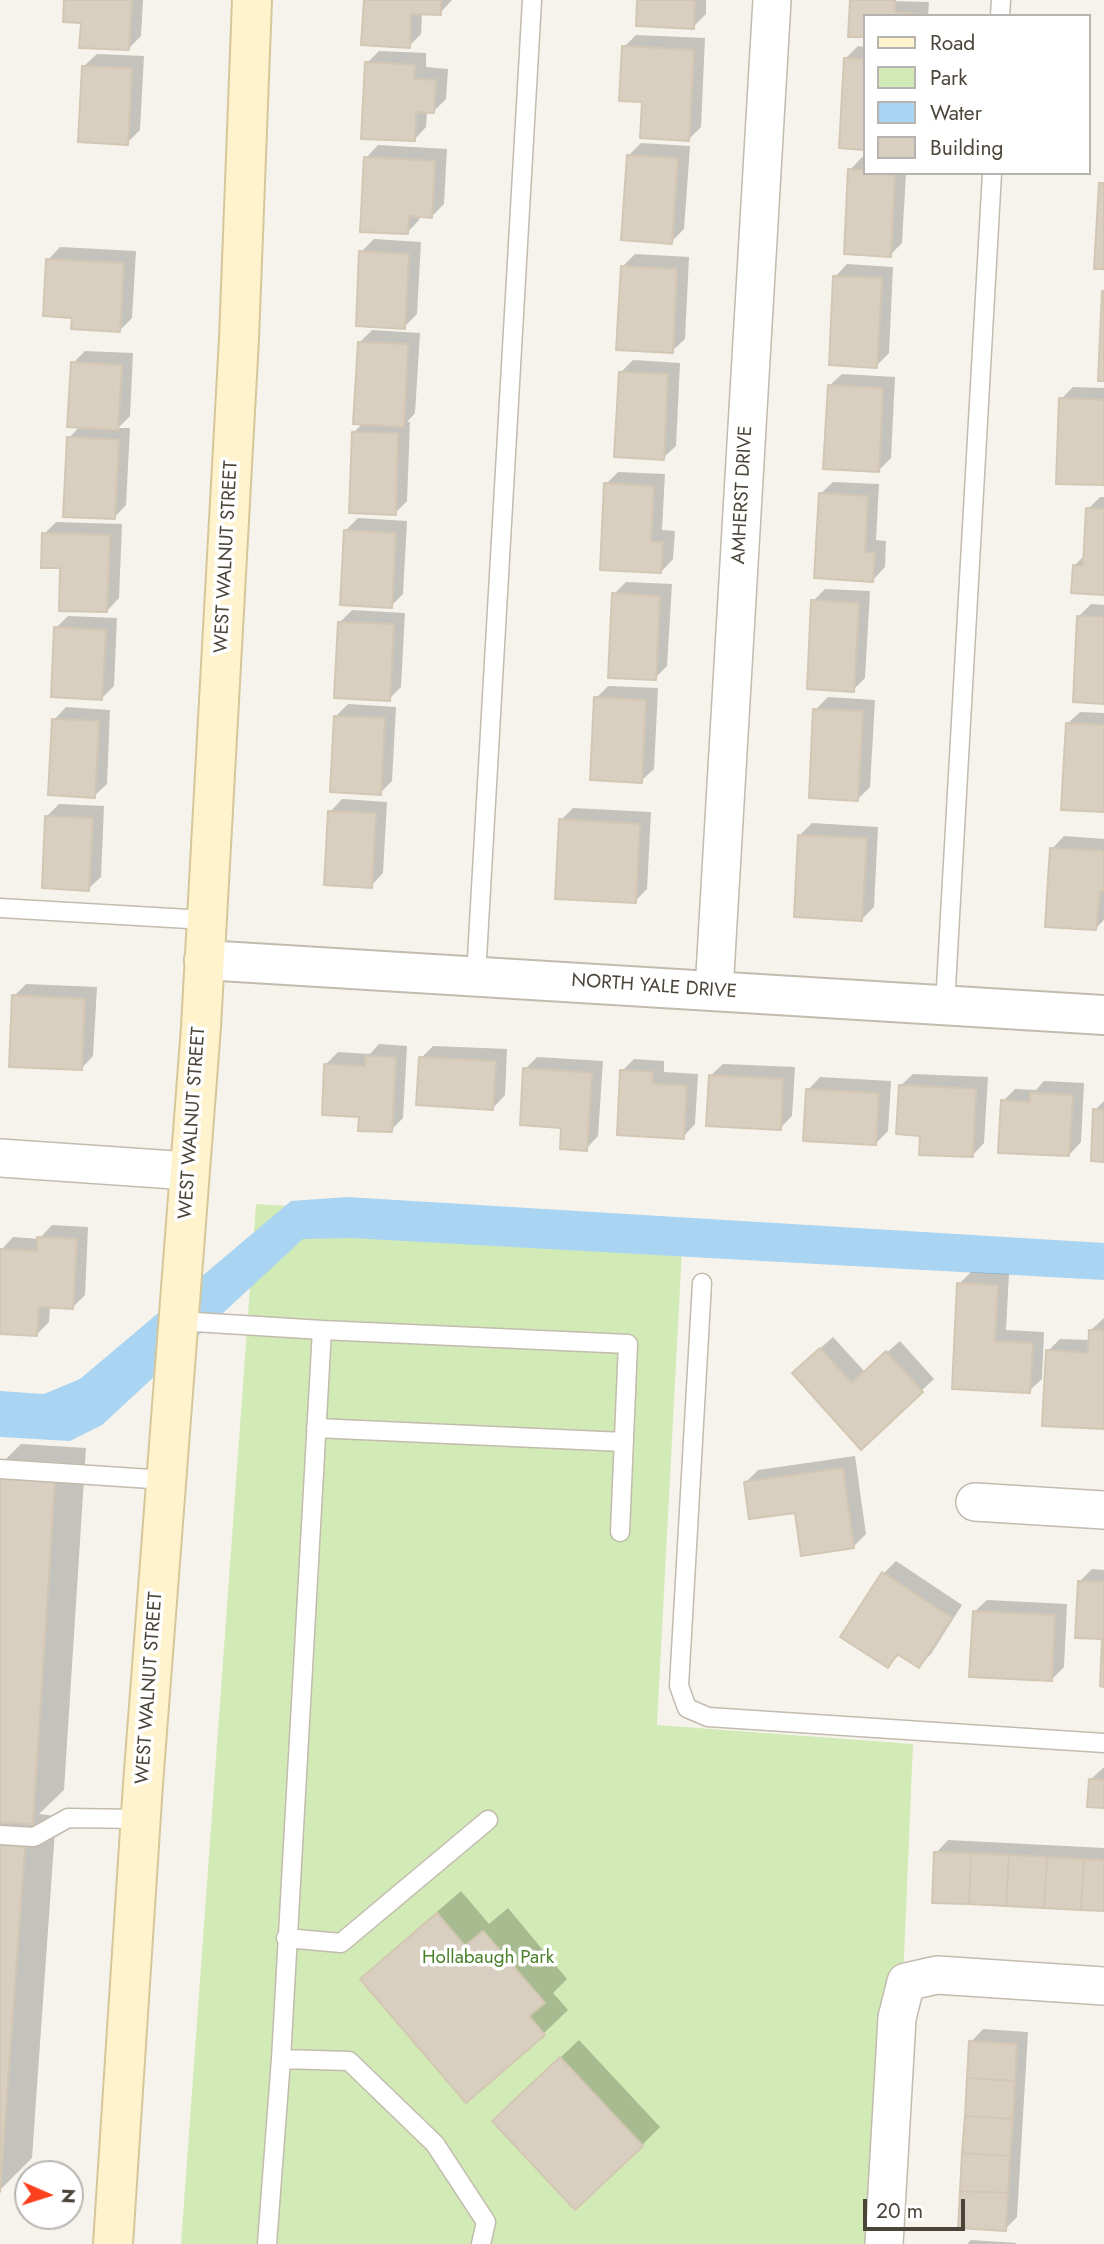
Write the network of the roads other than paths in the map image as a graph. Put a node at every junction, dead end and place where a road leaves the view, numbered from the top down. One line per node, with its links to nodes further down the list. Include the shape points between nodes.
1 (252, 0): 6 (main road, WEST WALNUT STREET, via 239,339)
2 (532, 0): 8 (lane)
3 (772, 0): 9 (street, AMHERST DRIVE)
4 (992, 175): 10 (lane)
5 (0, 908): 6 (lane)
6 (206, 920): 7 (main road, WEST WALNUT STREET)
7 (204, 960): 8 (street, NORTH YALE DRIVE); 13 (main road, WEST WALNUT STREET)
8 (476, 976): 9 (street, NORTH YALE DRIVE)
9 (713, 991): 10 (street, NORTH YALE DRIVE)
10 (945, 1005): 11 (street, NORTH YALE DRIVE)
11 (1104, 1015)
12 (0, 1158): 13 (street)
13 (189, 1171): 15 (main road, WEST WALNUT STREET)
14 (702, 1283): 24 (lane, via 679,1686 687,1707 708,1717)
15 (179, 1321): 16 (lane); 20 (main road, WEST WALNUT STREET)
16 (321, 1330): 17 (lane); 18 (lane, via 628,1344)
17 (316, 1428): 18 (lane); 28 (lane)
18 (624, 1443): 23 (lane)
19 (0, 1469): 20 (lane)
20 (166, 1480): 25 (main road, WEST WALNUT STREET)
21 (975, 1502): 22 (street)
22 (1104, 1510)
23 (620, 1532)
24 (1104, 1743)
25 (140, 1819): 27 (lane, via 68,1818 34,1837); 31 (main road, WEST WALNUT STREET)
26 (488, 1820): 28 (lane, via 341,1943)
27 (0, 1835)
28 (286, 1938): 30 (lane)
29 (1104, 1986): 34 (street, via 937,1975 906,1982 897,2018)
30 (281, 2059): 32 (lane); 33 (lane, via 349,2061 435,2144 486,2222)
31 (113, 2244)
32 (267, 2244)
33 (481, 2244)
34 (884, 2244)

